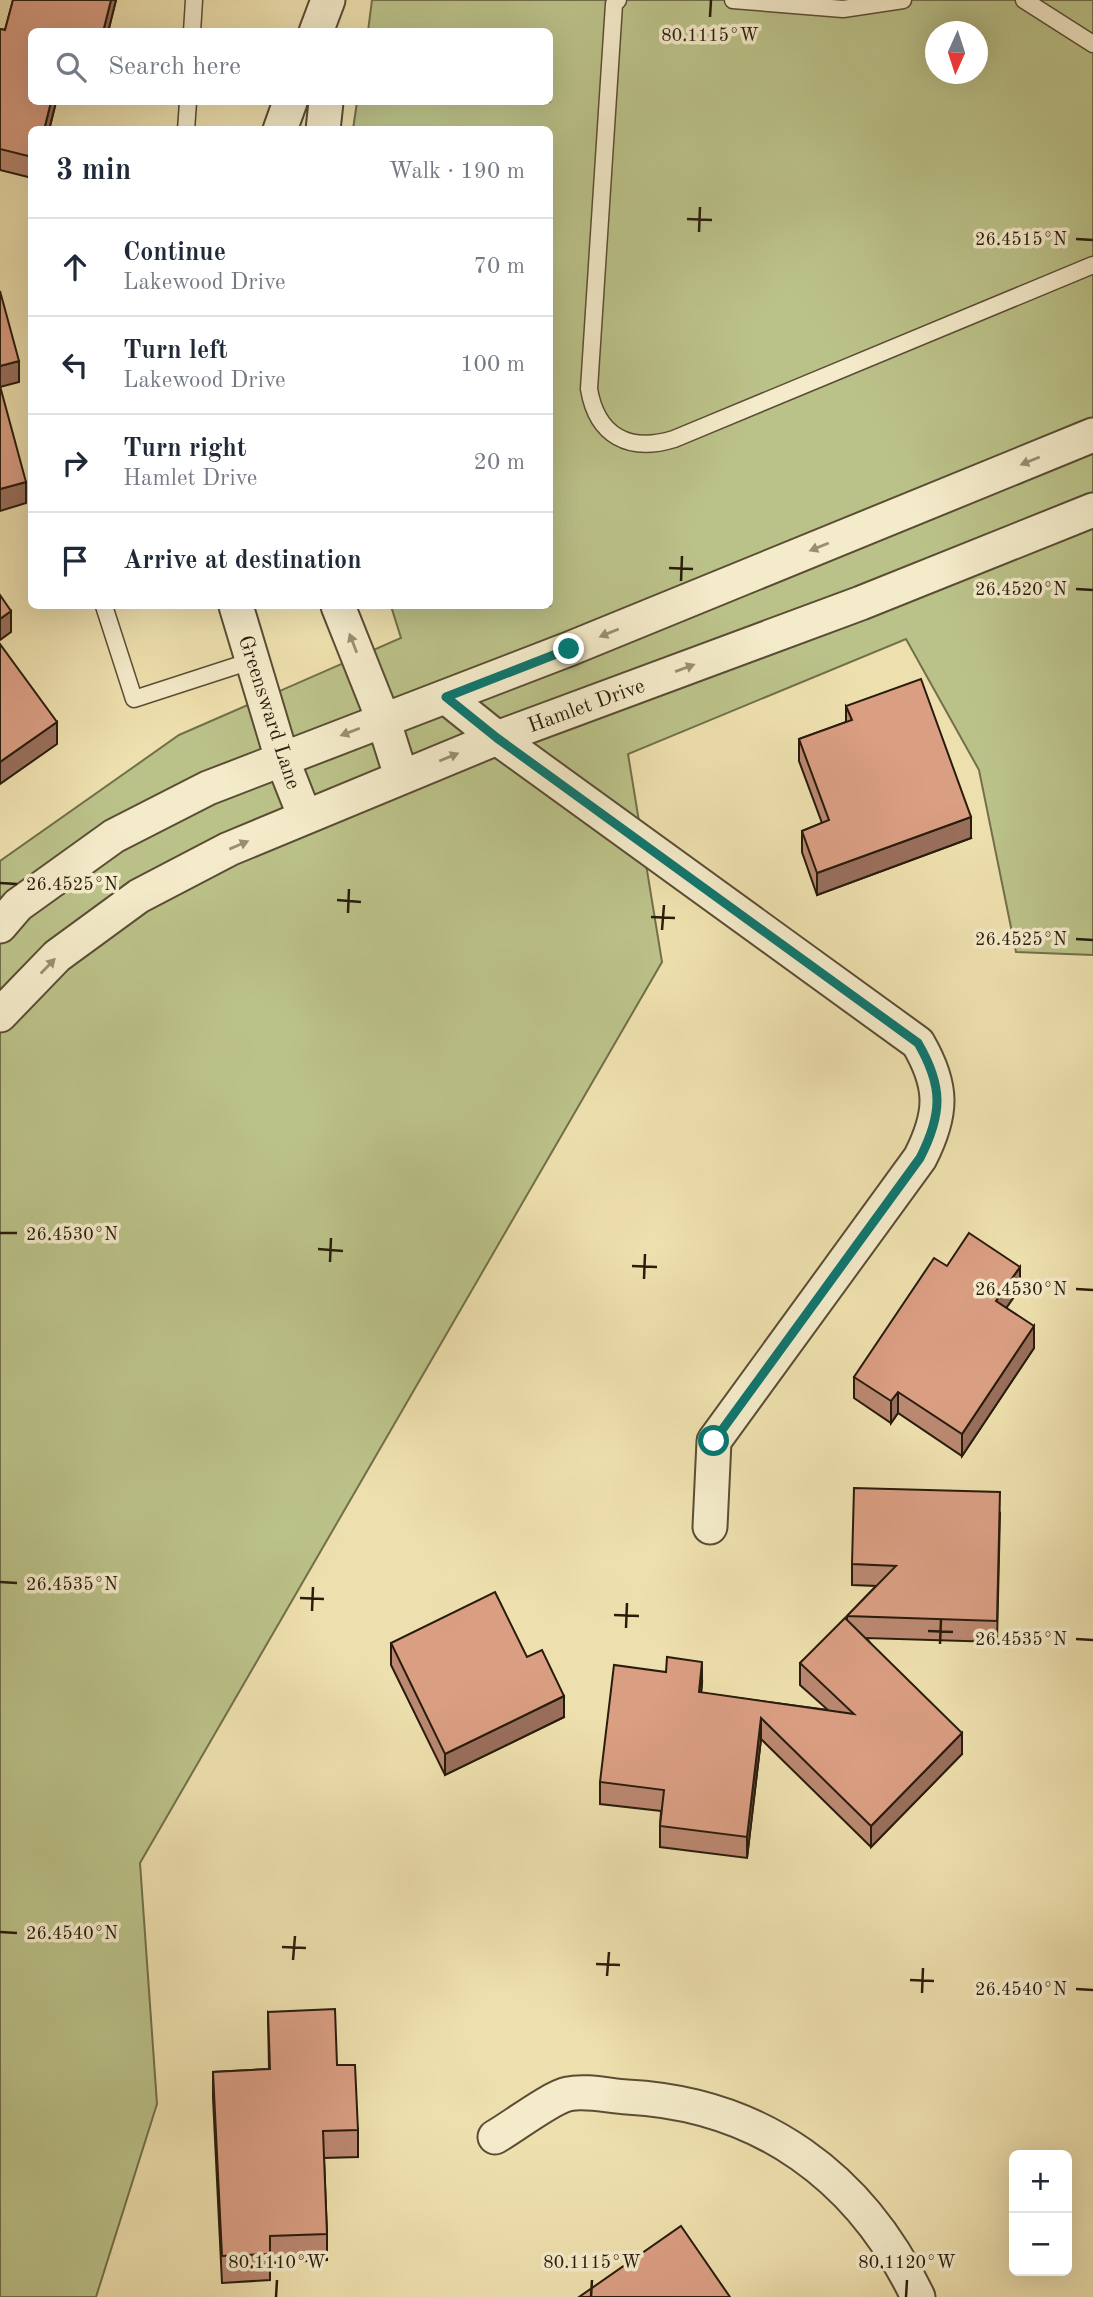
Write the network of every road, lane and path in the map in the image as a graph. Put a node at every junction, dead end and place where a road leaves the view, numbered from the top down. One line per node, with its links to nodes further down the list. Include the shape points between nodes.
1 (194, 0): 8 (lane)
2 (328, 0): 9 (street)
3 (336, 0): 10 (street)
4 (618, 0): 18 (lane, via 614,4 589,389 592,408 617,437 655,445 674,439)
5 (733, 0): 6 (lane, via 844,9)
6 (902, 0)
7 (1024, 0): 11 (lane)
8 (192, 28)
9 (318, 28)
10 (333, 28)
11 (1093, 44)
12 (188, 105): 15 (lane)
13 (289, 105): 16 (street)
14 (326, 105): 17 (street)
15 (186, 126)
16 (281, 126)
17 (323, 126)
18 (1093, 265)
19 (1093, 435): 25 (street, one-way to 25)
20 (1093, 510): 27 (street, Hamlet Drive, one-way to 20, via 861,603)
21 (105, 609): 24 (lane, via 134,699)
22 (237, 609): 24 (street, Greensward Lane)
23 (339, 609): 26 (street, one-way to 23)
24 (251, 661): 28 (street, Greensward Lane)
25 (446, 697): 26 (street); 27 (street)
26 (383, 719): 28 (street, one-way to 28); 29 (street)
27 (497, 738): 29 (street, Hamlet Drive, one-way to 27); 33 (street, via 918,1043 933,1069 938,1100 934,1130 920,1158 714,1441)
28 (282, 759): 30 (street, Greensward Lane); 31 (street, via 208,788 114,836 18,905)
29 (401, 776): 30 (street, Hamlet Drive)
30 (305, 817): 32 (street, Hamlet Drive, one-way to 30, via 57,956 139,896 229,849)
31 (0, 926)
32 (0, 1015)
33 (710, 1527)
34 (495, 2137): 35 (street, via 568,2094 650,2098 719,2113 783,2142 840,2184 886,2238)
35 (918, 2297)

